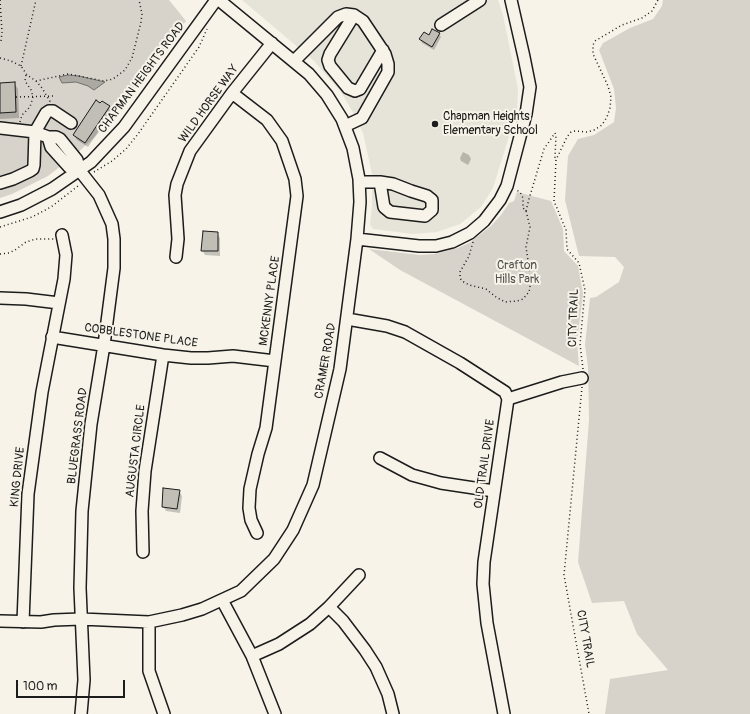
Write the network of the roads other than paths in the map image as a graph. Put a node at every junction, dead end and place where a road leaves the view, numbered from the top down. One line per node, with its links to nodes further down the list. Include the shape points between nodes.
1 (216, 0): 15 (street, CHAPMAN HEIGHTS ROAD, via 124,127)
2 (219, 0): 7 (street, CRAMER ROAD)
3 (480, 0): 6 (street)
4 (510, 0): 21 (street, via 530,87 526,114 507,186 500,200 491,214 470,233 452,242 419,246)
5 (354, 15): 8 (street, via 363,21); 8 (street, via 328,60 348,88 355,91 360,89); 9 (street, via 338,17)
6 (441, 25)
7 (272, 43): 9 (street, CRAMER ROAD); 10 (street, WILD HORSE WAY)
8 (383, 50): 12 (street, via 388,72 362,118)
9 (294, 61): 12 (street, CRAMER ROAD, via 327,95)
10 (232, 93): 22 (street, WILD HORSE WAY, via 190,151 180,173 175,195 178,238); 29 (street, MCKENNY PLACE, via 267,120 282,141 295,179 297,196)
11 (71, 123): 14 (street, via 49,111)
12 (345, 126): 16 (street, CRAMER ROAD, via 353,148)
13 (0, 128): 14 (street, BLUEGRASS ROAD)
14 (35, 132): 15 (street, BLUEGRASS ROAD, via 60,139 77,160); 18 (street, via 33,169)
15 (80, 171): 19 (street, CHAPMAN HEIGHTS ROAD, via 21,205); 27 (street, BLUEGRASS ROAD, via 99,195 112,224 114,268)
16 (359, 182): 17 (street); 21 (street, CRAMER ROAD)
17 (380, 182): 17 (street, via 384,207 390,212 425,216 432,210 432,200 427,196)
18 (0, 183)
19 (0, 212)
20 (62, 235): 24 (street, KING DRIVE, via 66,256)
21 (357, 239): 25 (street, CRAMER ROAD)
22 (176, 257)
23 (0, 298): 24 (street, via 26,298)
24 (59, 303): 26 (street, KING DRIVE)
25 (347, 319): 31 (street, via 405,332 500,388); 37 (street, CRAMER ROAD, via 340,369 313,485 293,530 274,559 241,591)
26 (52, 337): 27 (street, COBBLESTONE PLACE); 41 (street, KING DRIVE, via 28,494)
27 (104, 345): 28 (street, COBBLESTONE PLACE); 39 (street, BLUEGRASS ROAD, via 91,424 82,511)
28 (163, 354): 29 (street, COBBLESTONE PLACE, via 208,358 233,356); 35 (street, AUGUSTA CIRCLE, via 145,471 142,511)
29 (274, 362): 34 (street, MCKENNY PLACE, via 266,428 250,489 249,508)
30 (582, 378): 31 (street)
31 (508, 399): 33 (street, OLD TRAIL DRIVE)
32 (380, 458): 33 (street, via 412,475 441,483)
33 (494, 491): 48 (street, OLD TRAIL DRIVE, via 483,584 487,623)
34 (257, 534)
35 (143, 552)
36 (359, 575): 38 (street)
37 (222, 600): 42 (street, CRAMER ROAD, via 196,611); 43 (street)
38 (329, 607): 43 (street, via 310,624 279,644); 47 (street, via 376,667 388,694)
39 (81, 619): 41 (street, CRAMER ROAD); 42 (street, CRAMER ROAD); 44 (street, BLUEGRASS ROAD, via 84,680)
40 (0, 621): 41 (street, CRAMER ROAD)
41 (23, 622)
42 (149, 622): 45 (street, via 148,671)
43 (252, 656): 46 (street)
44 (82, 714)
45 (164, 714)
46 (275, 714)
47 (393, 714)
48 (504, 714)

